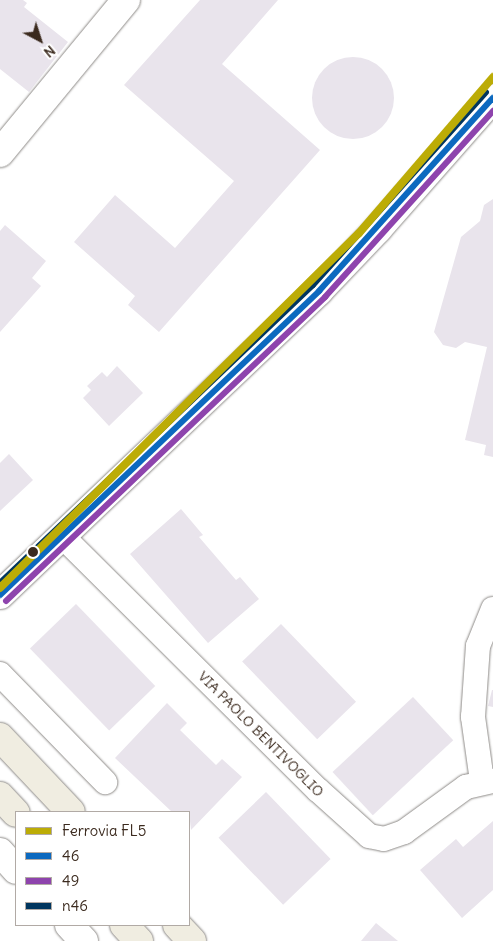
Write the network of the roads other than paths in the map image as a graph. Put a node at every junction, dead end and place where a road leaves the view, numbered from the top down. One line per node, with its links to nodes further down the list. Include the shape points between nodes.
1 (126, 0): 3 (street)
2 (493, 98): 4 (street, via 378,230 319,291)
3 (0, 154)
4 (62, 536): 5 (street); 9 (street, VIA PAOLO BENTIVOGLIO, via 318,790 369,836 384,839 404,832 461,790)
5 (0, 596)
6 (493, 609): 9 (street, VIA PAOLO BENTIVOGLIO, via 478,646 474,708)
7 (0, 674): 10 (street)
8 (0, 737): 12 (main road)
9 (488, 781)
10 (105, 782)
11 (0, 796): 13 (main road)
12 (70, 811)
13 (15, 812)
14 (0, 852): 15 (street)
15 (15, 869)
16 (70, 926): 19 (street)
17 (125, 926): 20 (main road)
18 (178, 926): 21 (main road)
19 (84, 941)
20 (139, 941)
21 (192, 941)

